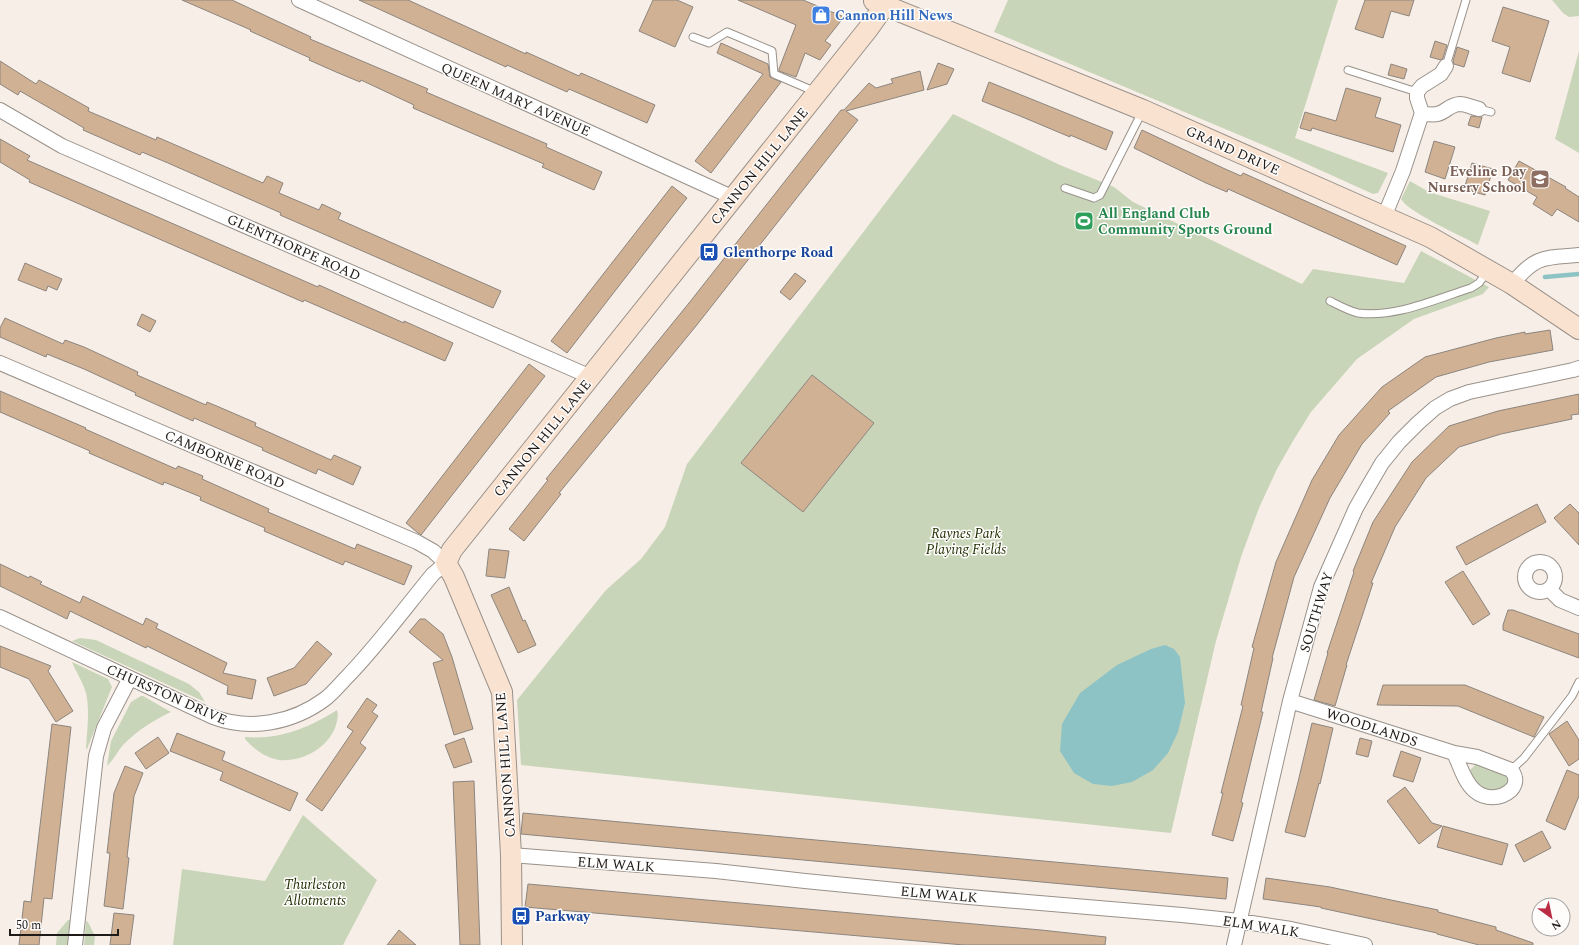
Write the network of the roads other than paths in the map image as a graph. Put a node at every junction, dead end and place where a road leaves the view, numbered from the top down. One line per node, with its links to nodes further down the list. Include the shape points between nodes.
1 (299, 0): 14 (street, QUEEN MARY AVENUE)
2 (1466, 0): 5 (lane)
3 (878, 3): 7 (street, CANNON HILL LANE, via 868,30); 10 (street, GRAND DRIVE)
4 (693, 37): 7 (lane, via 709,43 727,32 772,51 774,74)
5 (1446, 66): 8 (street, via 1441,74)
6 (1348, 70): 8 (lane)
7 (818, 92): 14 (street, CANNON HILL LANE)
8 (1417, 92): 12 (street)
9 (0, 110): 23 (street, GLENTHORPE ROAD, via 62,146)
10 (1143, 110): 13 (lane, via 1100,195 1094,198); 15 (street, GRAND DRIVE)
11 (1485, 111): 12 (street, via 1461,104 1440,114)
12 (1422, 113): 15 (street, via 1403,171)
13 (1065, 188)
14 (734, 198): 23 (street, CANNON HILL LANE)
15 (1384, 217): 17 (street, GRAND DRIVE, via 1438,242)
16 (1579, 255): 18 (street, via 1537,260)
17 (1488, 270): 18 (street, GRAND DRIVE); 19 (lane, via 1479,283 1471,288 1397,312 1356,312)
18 (1512, 284): 20 (street, GRAND DRIVE)
19 (1330, 301)
20 (1579, 329)
21 (0, 363): 24 (street, CAMBORNE ROAD, via 417,542)
22 (1579, 368): 30 (street, SOUTHWAY, via 1469,392 1450,399 1435,408 1399,442 1382,463 1356,508 1321,587)
23 (591, 377): 24 (street, CANNON HILL LANE, via 452,550)
24 (446, 563): 28 (street, CHURSTON DRIVE, via 433,574 363,661 326,698 293,716 258,724 226,722); 33 (street, CANNON HILL LANE, via 502,692)
25 (1549, 589): 26 (street, via 1560,600)
26 (1579, 608)
27 (0, 617): 28 (street, CHURSTON DRIVE)
28 (130, 678): 35 (street, via 104,728 96,756)
29 (1579, 682): 32 (lane, via 1572,696)
30 (1290, 701): 31 (street, WOODLANDS); 34 (street, SOUTHWAY)
31 (1454, 753): 32 (street, WOODLANDS, via 1477,757); 32 (street, via 1467,780 1475,791 1484,796 1497,798 1506,795 1516,778)
32 (1512, 770)
33 (511, 855): 34 (street, ELM WALK, via 716,871 828,884); 36 (street, CANNON HILL LANE)
34 (1239, 921): 37 (street, SOUTHWAY); 38 (street, ELM WALK)
35 (75, 945)
36 (512, 945)
37 (1234, 945)
38 (1365, 945)

